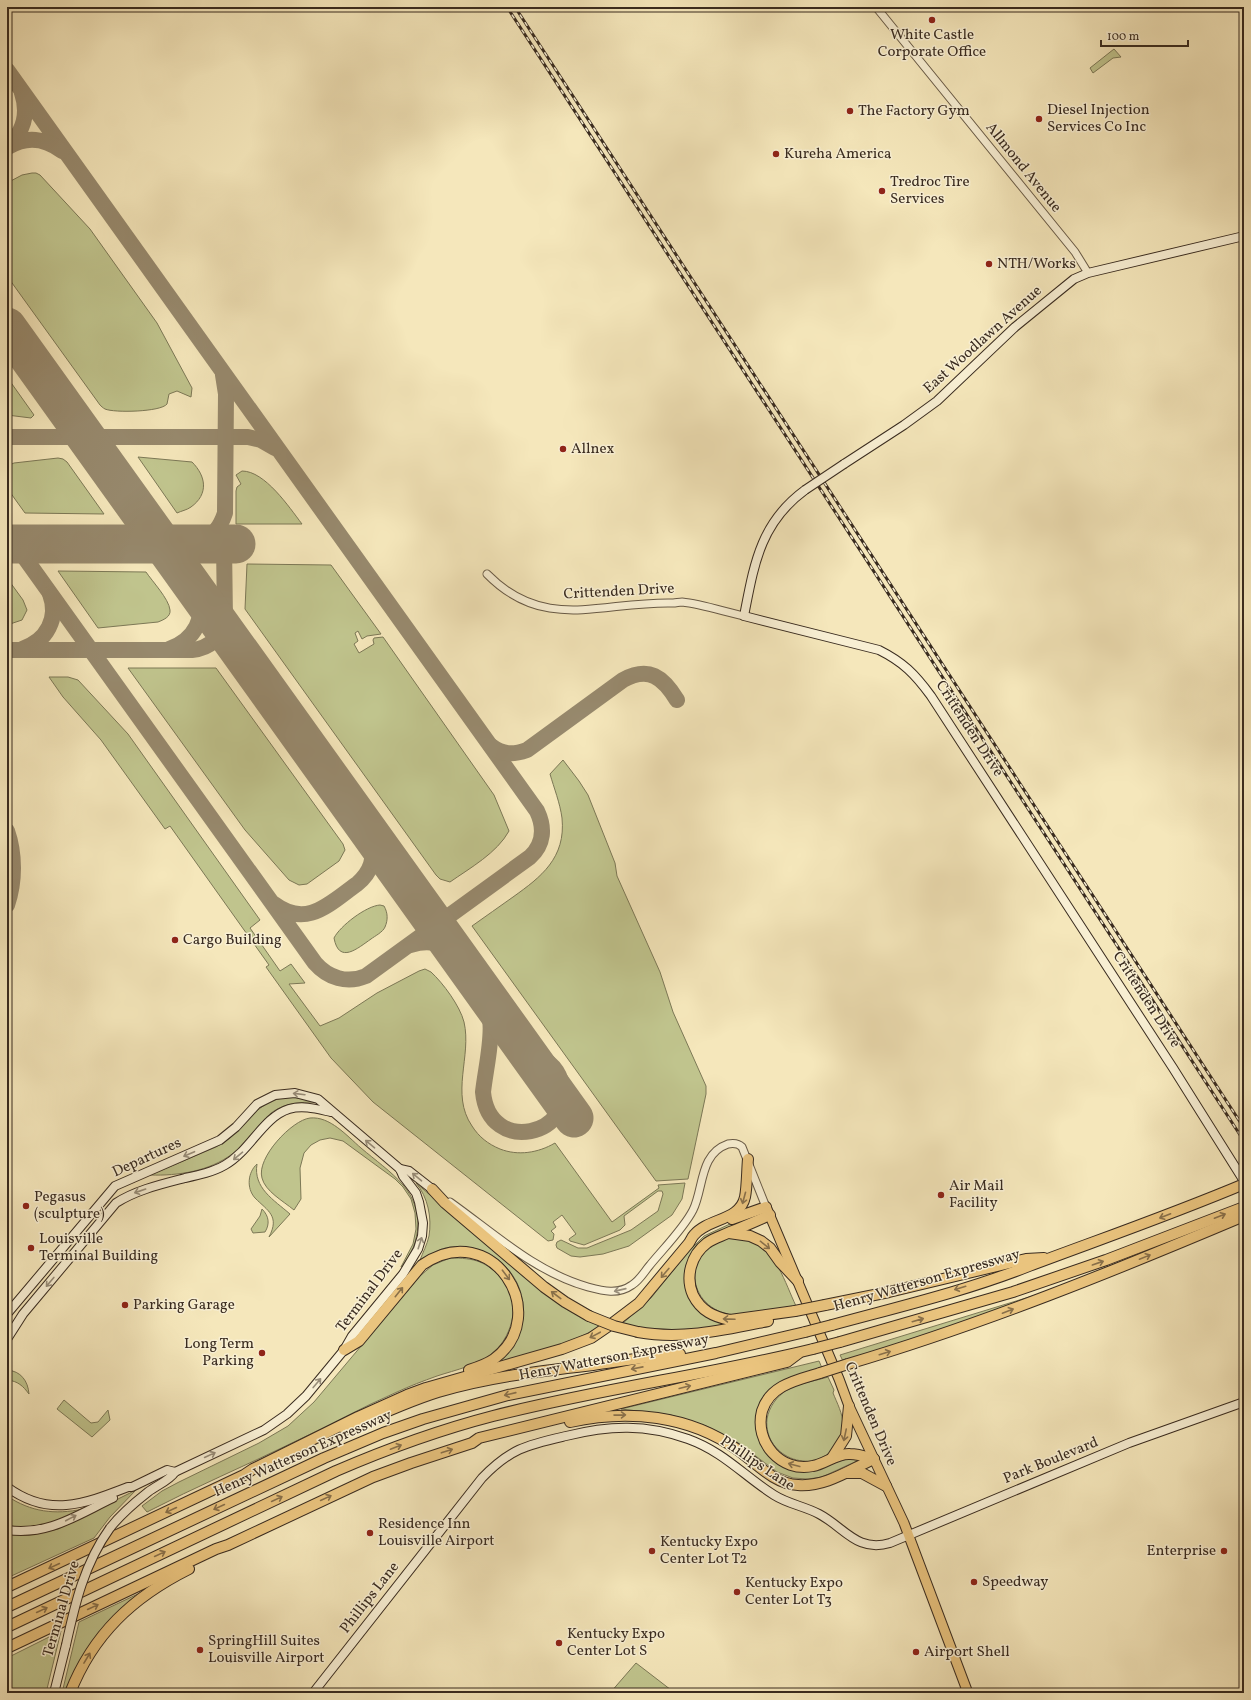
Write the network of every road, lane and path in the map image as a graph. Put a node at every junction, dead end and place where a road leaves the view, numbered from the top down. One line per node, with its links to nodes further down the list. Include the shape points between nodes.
1 (876, 7): 3 (street, Allmond Avenue, via 1075,252)
2 (1244, 236): 3 (main road, East Woodlawn Avenue)
3 (1088, 272): 5 (main road, East Woodlawn Avenue, bridge, via 1074,279 1015,327 937,401 805,490 782,510 764,536)
4 (487, 574): 5 (street, Crittenden Drive, via 510,594 546,608 577,610 680,602)
5 (744, 616): 9 (main road, Crittenden Drive, via 879,650 896,659 916,676 1170,1062)
6 (332, 1112): 8 (main road, Terminal Drive, one-way to 6); 20 (main road, Departures, one-way to 20, via 318,1099 305,1095 285,1093 275,1096 257,1104 220,1140 115,1186); 21 (main road, Terminal Drive, one-way to 21, via 308,1107 285,1111 272,1119 244,1150 224,1166 140,1191 116,1203 23,1314)
7 (748, 1159): 11 (street, Crittenden Drive, one-way to 11, via 738,1144 729,1144 718,1149 704,1169 693,1210 637,1281 632,1286 611,1292 564,1279 521,1255); 13 (street, Crittenden Drive); 16 (highway, one-way to 16, via 746,1196 740,1208 702,1229)
8 (400, 1169): 11 (main road, one-way to 8, via 410,1171); 22 (main road, Terminal Drive, one-way to 8, via 352,1336 403,1274 420,1243 423,1223 420,1202)
9 (1244, 1181)
10 (1244, 1184): 17 (highway, Henry Watterson Expressway, one-way to 17)
11 (432, 1189): 19 (highway, one-way to 11, bridge, via 732,1329 695,1335 664,1335 614,1326 589,1316 544,1287)
12 (1244, 1207): 23 (highway, Henry Watterson Expressway, one-way to 12, bridge, via 974,1304 1062,1275)
13 (768, 1211): 15 (highway); 16 (highway, via 741,1215 709,1229); 18 (main road, Crittenden Drive)
14 (1244, 1216): 30 (highway, one-way to 14, bridge, via 804,1467 786,1463 768,1448 761,1427 762,1411 773,1393 784,1385 931,1338 1070,1288)
15 (729, 1233): 18 (highway, one-way to 18, via 750,1236 761,1241); 19 (highway, one-way to 15, via 730,1320 712,1315 701,1306 691,1290 689,1280 692,1263 706,1244)
16 (689, 1243): 25 (highway, one-way to 25, via 639,1303 590,1338 562,1349)
17 (1050, 1258): 19 (highway, bridge, via 1026,1259); 24 (highway, Henry Watterson Expressway, one-way to 24, bridge, via 964,1288 805,1332)
18 (798, 1281): 27 (main road, Crittenden Drive)
19 (796, 1312)
20 (7, 1314)
21 (7, 1339)
22 (344, 1350): 25 (highway, one-way to 25, via 359,1340 415,1272 427,1262 440,1255 455,1252 470,1253 489,1260 504,1272 515,1292 518,1312 513,1334 508,1344 494,1359); 31 (main road, Terminal Drive, one-way to 22, via 264,1430 287,1414 306,1396)
23 (800, 1352): 28 (highway, one-way to 23, via 479,1438 502,1432 787,1362); 42 (highway, Henry Watterson Expressway, one-way to 23, via 336,1471 433,1434 544,1404)
24 (716, 1353): 33 (highway, via 672,1355 511,1376 438,1392 383,1412 255,1473); 41 (highway, Henry Watterson Expressway, one-way to 41, via 508,1395 383,1433 324,1458)
25 (426, 1388): 33 (highway, via 358,1417)
26 (1244, 1402): 38 (main road, Park Boulevard, via 1129,1443)
27 (849, 1406): 29 (main road, Crittenden Drive); 30 (highway, one-way to 30, via 846,1436)
28 (472, 1443): 32 (highway, one-way to 32, via 481,1444 598,1416 638,1415 683,1423 711,1434 786,1483 818,1484); 39 (highway, one-way to 28, via 373,1477)
29 (874, 1459): 30 (highway, via 852,1454 841,1455); 32 (highway); 34 (main road, Crittenden Drive)
30 (831, 1460)
31 (175, 1472): 36 (main road, Terminal Drive, via 167,1470); 44 (main road, Terminal Drive, bridge, via 172,1477 134,1502 110,1528 97,1547 82,1579)
32 (845, 1473): 34 (highway, via 862,1473)
33 (244, 1475): 40 (highway, one-way to 40)
34 (886, 1486): 38 (main road, Crittenden Drive)
35 (7, 1487): 36 (main road, Terminal Drive, via 32,1500 62,1506 88,1502)
36 (132, 1487): 37 (main road, one-way to 36, via 46,1529)
37 (7, 1530)
38 (909, 1535): 46 (main road, Phillips Lane, via 886,1545 864,1544 819,1514 773,1495 712,1450 689,1439 666,1433 634,1428 605,1428 534,1444 509,1454 482,1478); 47 (main road, Crittenden Drive)
39 (228, 1545): 43 (highway, one-way to 39); 45 (highway, one-way to 39, via 86,1659 118,1617 151,1590 218,1555)
40 (7, 1587)
41 (7, 1607)
42 (7, 1627)
43 (7, 1648)
44 (54, 1693)
45 (70, 1693)
46 (313, 1693)
47 (968, 1693)

